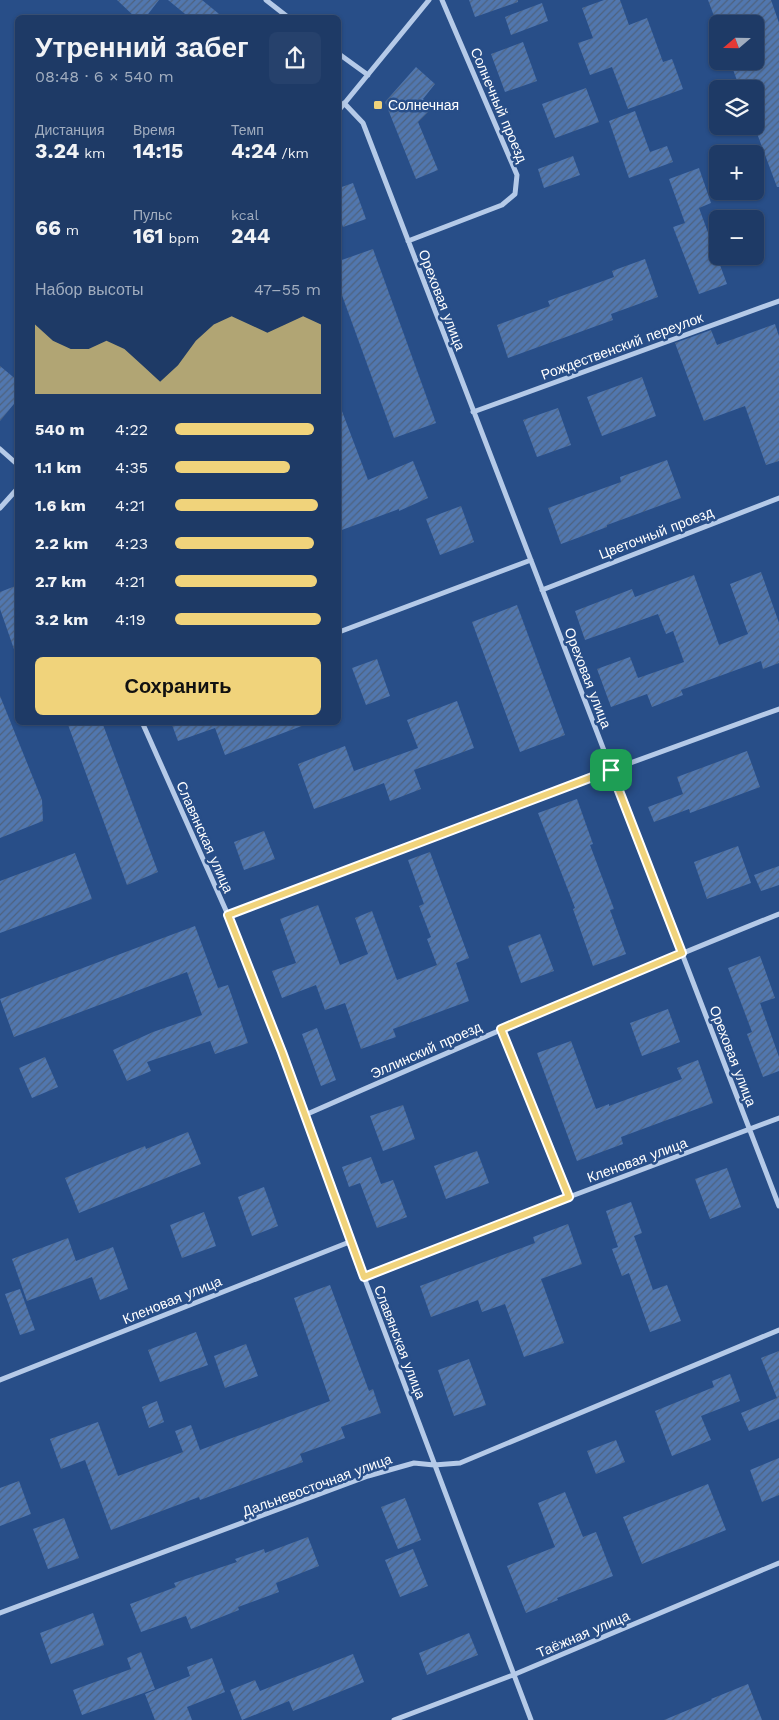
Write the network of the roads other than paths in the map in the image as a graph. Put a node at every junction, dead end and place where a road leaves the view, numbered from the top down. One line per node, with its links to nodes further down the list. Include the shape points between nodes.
1 (266, 0): 4 (street)
2 (429, 0): 6 (street)
3 (442, 0): 9 (street, Солнечный проезд, via 517,176 515,194 502,205)
4 (286, 15)
5 (341, 55): 6 (street)
6 (368, 75): 7 (street)
7 (344, 103): 8 (street); 9 (street, Ореховая улица, via 363,123)
8 (341, 107)
9 (408, 241): 11 (street, Ореховая улица)
10 (779, 301): 11 (street, Рождественский переулок)
11 (473, 412): 17 (street, Ореховая улица)
12 (0, 448): 13 (street)
13 (15, 462)
14 (15, 491): 16 (street)
15 (779, 498): 18 (street, Цветочный проезд)
16 (0, 508)
17 (531, 560): 18 (street, Ореховая улица); 19 (street)
18 (542, 590): 22 (street, Ореховая улица)
19 (341, 631)
20 (779, 709): 22 (street)
21 (143, 725): 24 (street, Славянская улица)
22 (611, 770): 24 (street); 25 (street, Ореховая улица)
23 (779, 914): 25 (street, Эллинский проезд)
24 (228, 915): 27 (street, Славянская улица)
25 (682, 953): 26 (street, Эллинский проезд); 29 (street, Ореховая улица)
26 (501, 1029): 27 (street, Эллинский проезд); 30 (street)
27 (305, 1115): 32 (street, Славянская улица)
28 (779, 1118): 29 (street, Кленовая улица)
29 (749, 1130): 30 (street, Кленовая улица); 31 (street, Ореховая улица)
30 (569, 1197): 33 (street, Кленовая улица)
31 (779, 1206)
32 (352, 1242): 33 (street, Славянская улица); 35 (street, Кленовая улица)
33 (364, 1277): 36 (street, Славянская улица)
34 (779, 1330): 36 (street, Дальневосточная улица, via 460,1463)
35 (0, 1380)
36 (434, 1465): 38 (street, Дальневосточная улица, via 414,1463 368,1476); 39 (street, Славянская улица)
37 (779, 1563): 39 (street, Таёжная улица)
38 (0, 1613)
39 (514, 1675): 40 (street, Таёжная улица); 41 (street, Славянская улица)
40 (394, 1720)
41 (531, 1720)

